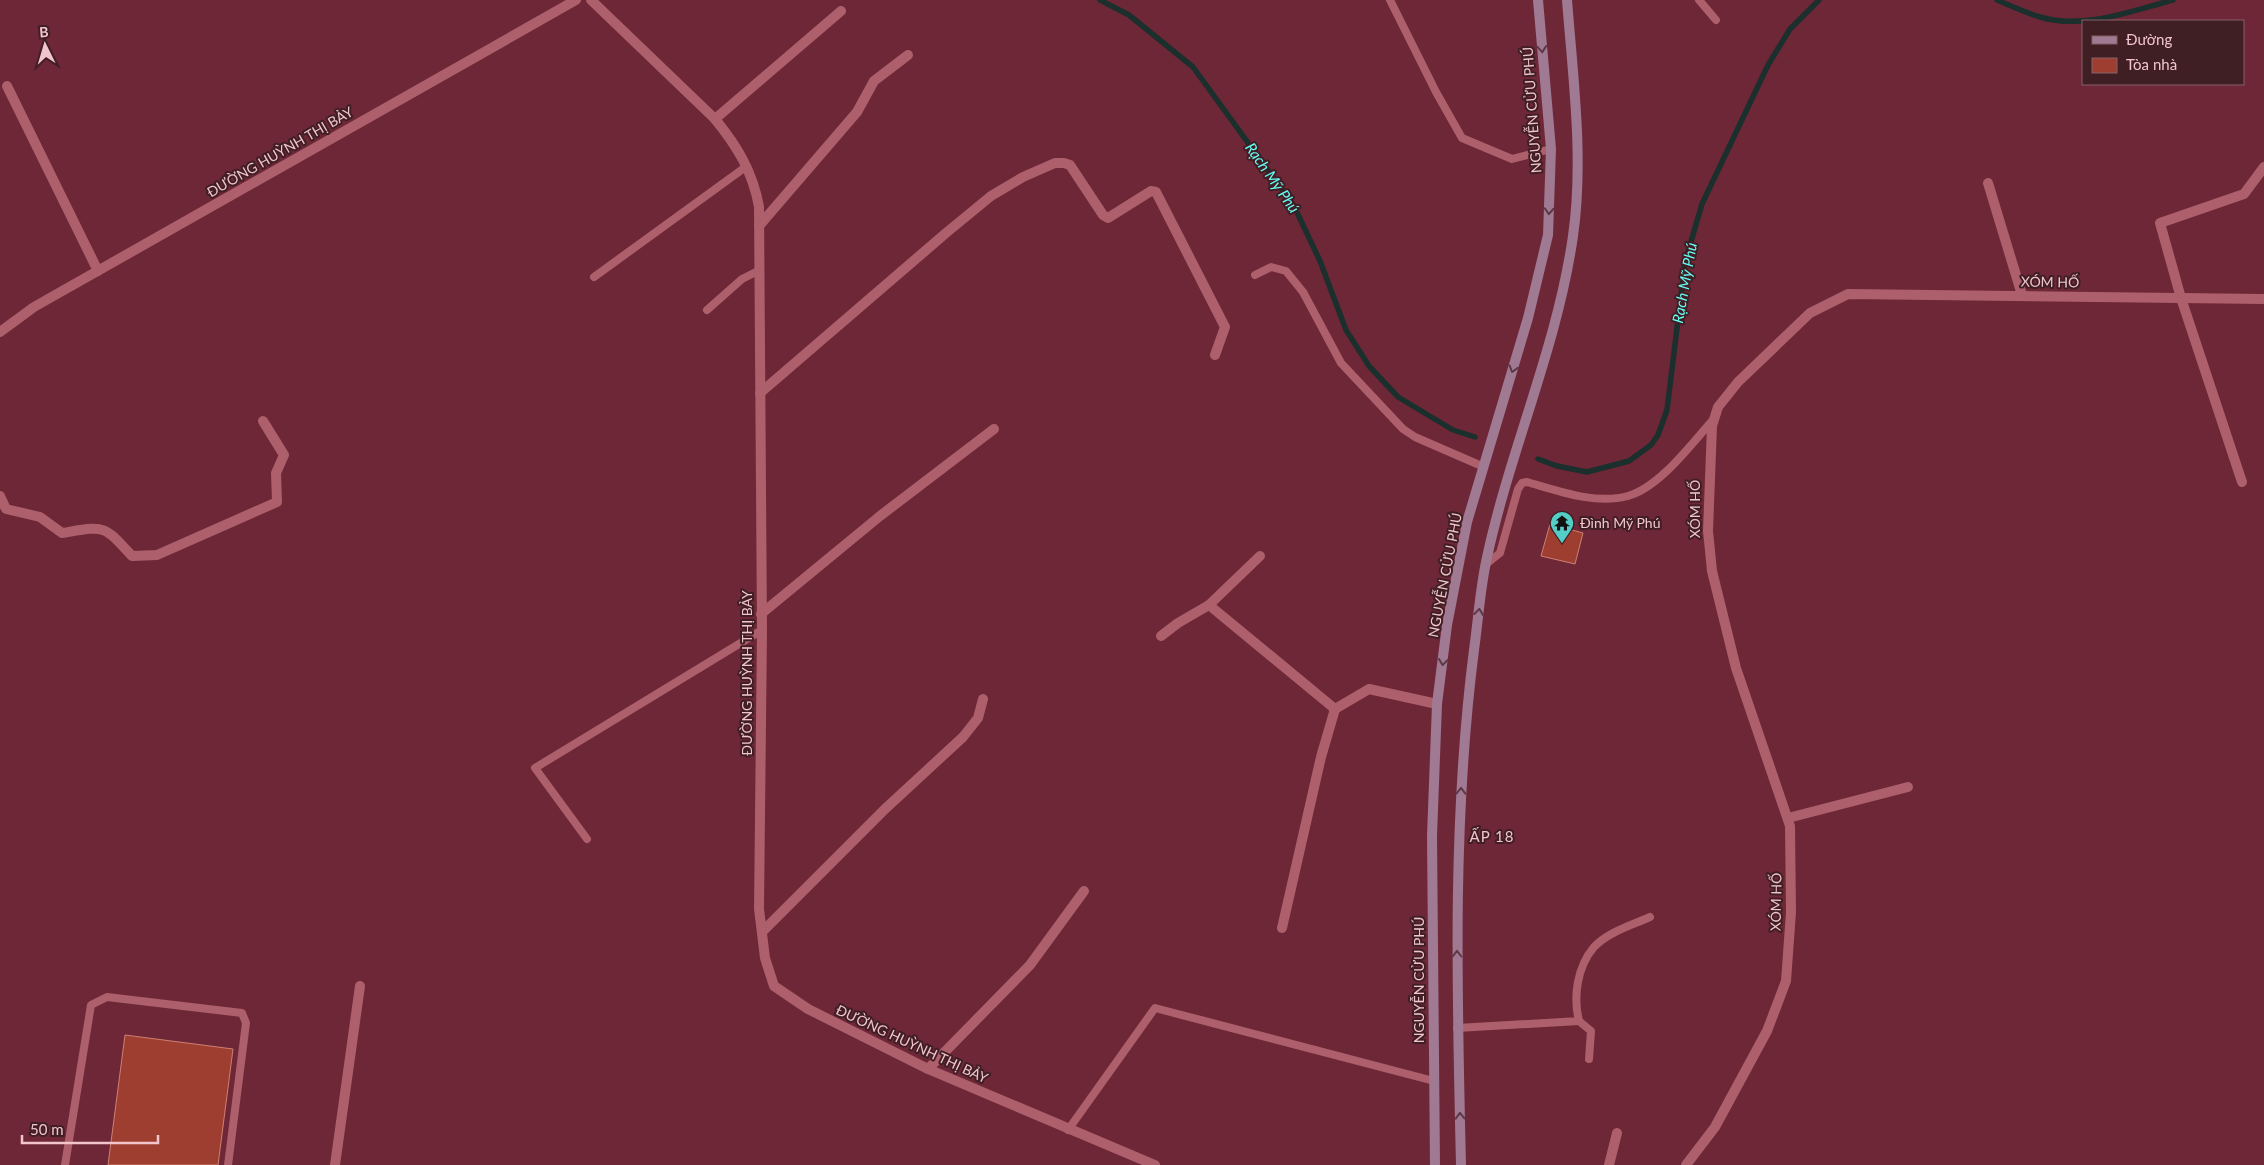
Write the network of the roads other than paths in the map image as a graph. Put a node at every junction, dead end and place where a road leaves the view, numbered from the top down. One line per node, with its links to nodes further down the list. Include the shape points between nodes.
1 (576, 0): 18 (street, ĐƯỜNG HUỲNH THỊ BẢY)
2 (591, 0): 11 (street, ĐƯỜNG HUỲNH THỊ BẢY)
3 (1390, 0): 12 (lane, via 1462,138 1512,159)
4 (1538, 0): 12 (main road, NGUYỄN CỬU PHÚ, one-way to 12)
5 (1698, 0): 8 (lane)
6 (1569, 1): 35 (main road, via 1579,168 1574,235 1562,296)
7 (841, 11): 11 (street)
8 (1716, 20)
9 (908, 55): 16 (street, via 874,81 857,112)
10 (6, 86): 18 (street)
11 (715, 119): 13 (street, ĐƯỜNG HUỲNH THỊ BẢY)
12 (1551, 149): 31 (main road, NGUYỄN CỬU PHÚ, one-way to 31, via 1548,235 1528,318)
13 (748, 166): 16 (street, ĐƯỜNG HUỲNH THỊ BẢY, via 757,194); 20 (lane)
14 (2264, 167): 22 (street, via 2244,194 2160,223)
15 (1988, 183): 21 (street)
16 (759, 226): 17 (street, ĐƯỜNG HUỲNH THỊ BẢY)
17 (760, 270): 24 (lane, via 742,279); 27 (street, ĐƯỜNG HUỲNH THỊ BẢY)
18 (98, 271): 25 (street, ĐƯỜNG HUỲNH THỊ BẢY, via 34,307)
19 (1255, 275): 31 (lane, via 1271,267 1285,270 1304,292 1341,363 1403,429)
20 (594, 277)
21 (2022, 295): 22 (street, XÓM HỐ); 28 (street, XÓM HỐ, via 1848,294 1810,313 1738,382 1722,401)
22 (2180, 298): 23 (street, XÓM HỐ); 32 (street)
23 (2264, 299)
24 (707, 310)
25 (0, 332)
26 (1216, 355): 27 (street, via 1225,327 1156,192 1151,191 1108,218 1069,164 1059,162 1023,176 991,196)
27 (760, 393): 37 (street, ĐƯỜNG HUỲNH THỊ BẢY)
28 (1713, 420): 35 (lane, via 1659,478 1628,497 1577,496 1522,483 1500,553); 44 (street, XÓM HỐ, via 1708,531 1712,572 1736,668)
29 (263, 421): 33 (street, via 284,455 276,473 277,502 157,555 132,556 109,531 92,528 62,533 40,517 6,509)
30 (994, 429): 37 (street, via 880,516)
31 (1484, 467): 41 (main road, NGUYỄN CỬU PHÚ, one-way to 41, via 1467,522)
32 (2242, 482)
33 (0, 496)
34 (1260, 556): 36 (street)
35 (1485, 565): 52 (main road, one-way to 35, via 1461,776)
36 (1210, 605): 39 (street); 42 (street)
37 (761, 614): 38 (street, ĐƯỜNG HUỲNH THỊ BẢY)
38 (762, 630): 45 (lane, via 535,768); 49 (street, ĐƯỜNG HUỲNH THỊ BẢY, via 759,909)
39 (1161, 636)
40 (983, 699): 49 (street, via 978,718 963,737)
41 (1437, 704): 42 (street, via 1369,689); 55 (main road, NGUYỄN CỬU PHÚ, via 1432,836)
42 (1335, 709): 48 (street, via 1320,757)
43 (1908, 787): 44 (street)
44 (1788, 818): 65 (street, XÓM HỐ, via 1791,912 1786,981 1767,1031 1715,1127)
45 (587, 840)
46 (1084, 891): 54 (street, via 1030,965)
47 (1650, 917): 51 (lane, via 1613,933 1594,946 1583,964 1577,986)
48 (1282, 928)
49 (762, 932): 54 (street, ĐƯỜNG HUỲNH THỊ BẢY, via 765,958 774,986 808,1009)
50 (360, 986): 60 (street)
51 (1579, 1022): 52 (lane); 53 (lane, via 1592,1031)
52 (1457, 1028): 63 (main road, one-way to 52)
53 (1588, 1059)
54 (928, 1069): 56 (street, ĐƯỜNG HUỲNH THỊ BẢY)
55 (1434, 1081): 56 (lane, via 1155,1008); 62 (main road, NGUYỄN CỬU PHÚ)
56 (1068, 1130): 61 (street, ĐƯỜNG HUỲNH THỊ BẢY)
57 (1617, 1133): 64 (street)
58 (65, 1165): 59 (lane, via 91,1005 107,997 242,1013 246,1023)
59 (228, 1165)
60 (334, 1165)
61 (1156, 1165)
62 (1435, 1165)
63 (1461, 1165)
64 (1610, 1165)
65 (1686, 1165)

